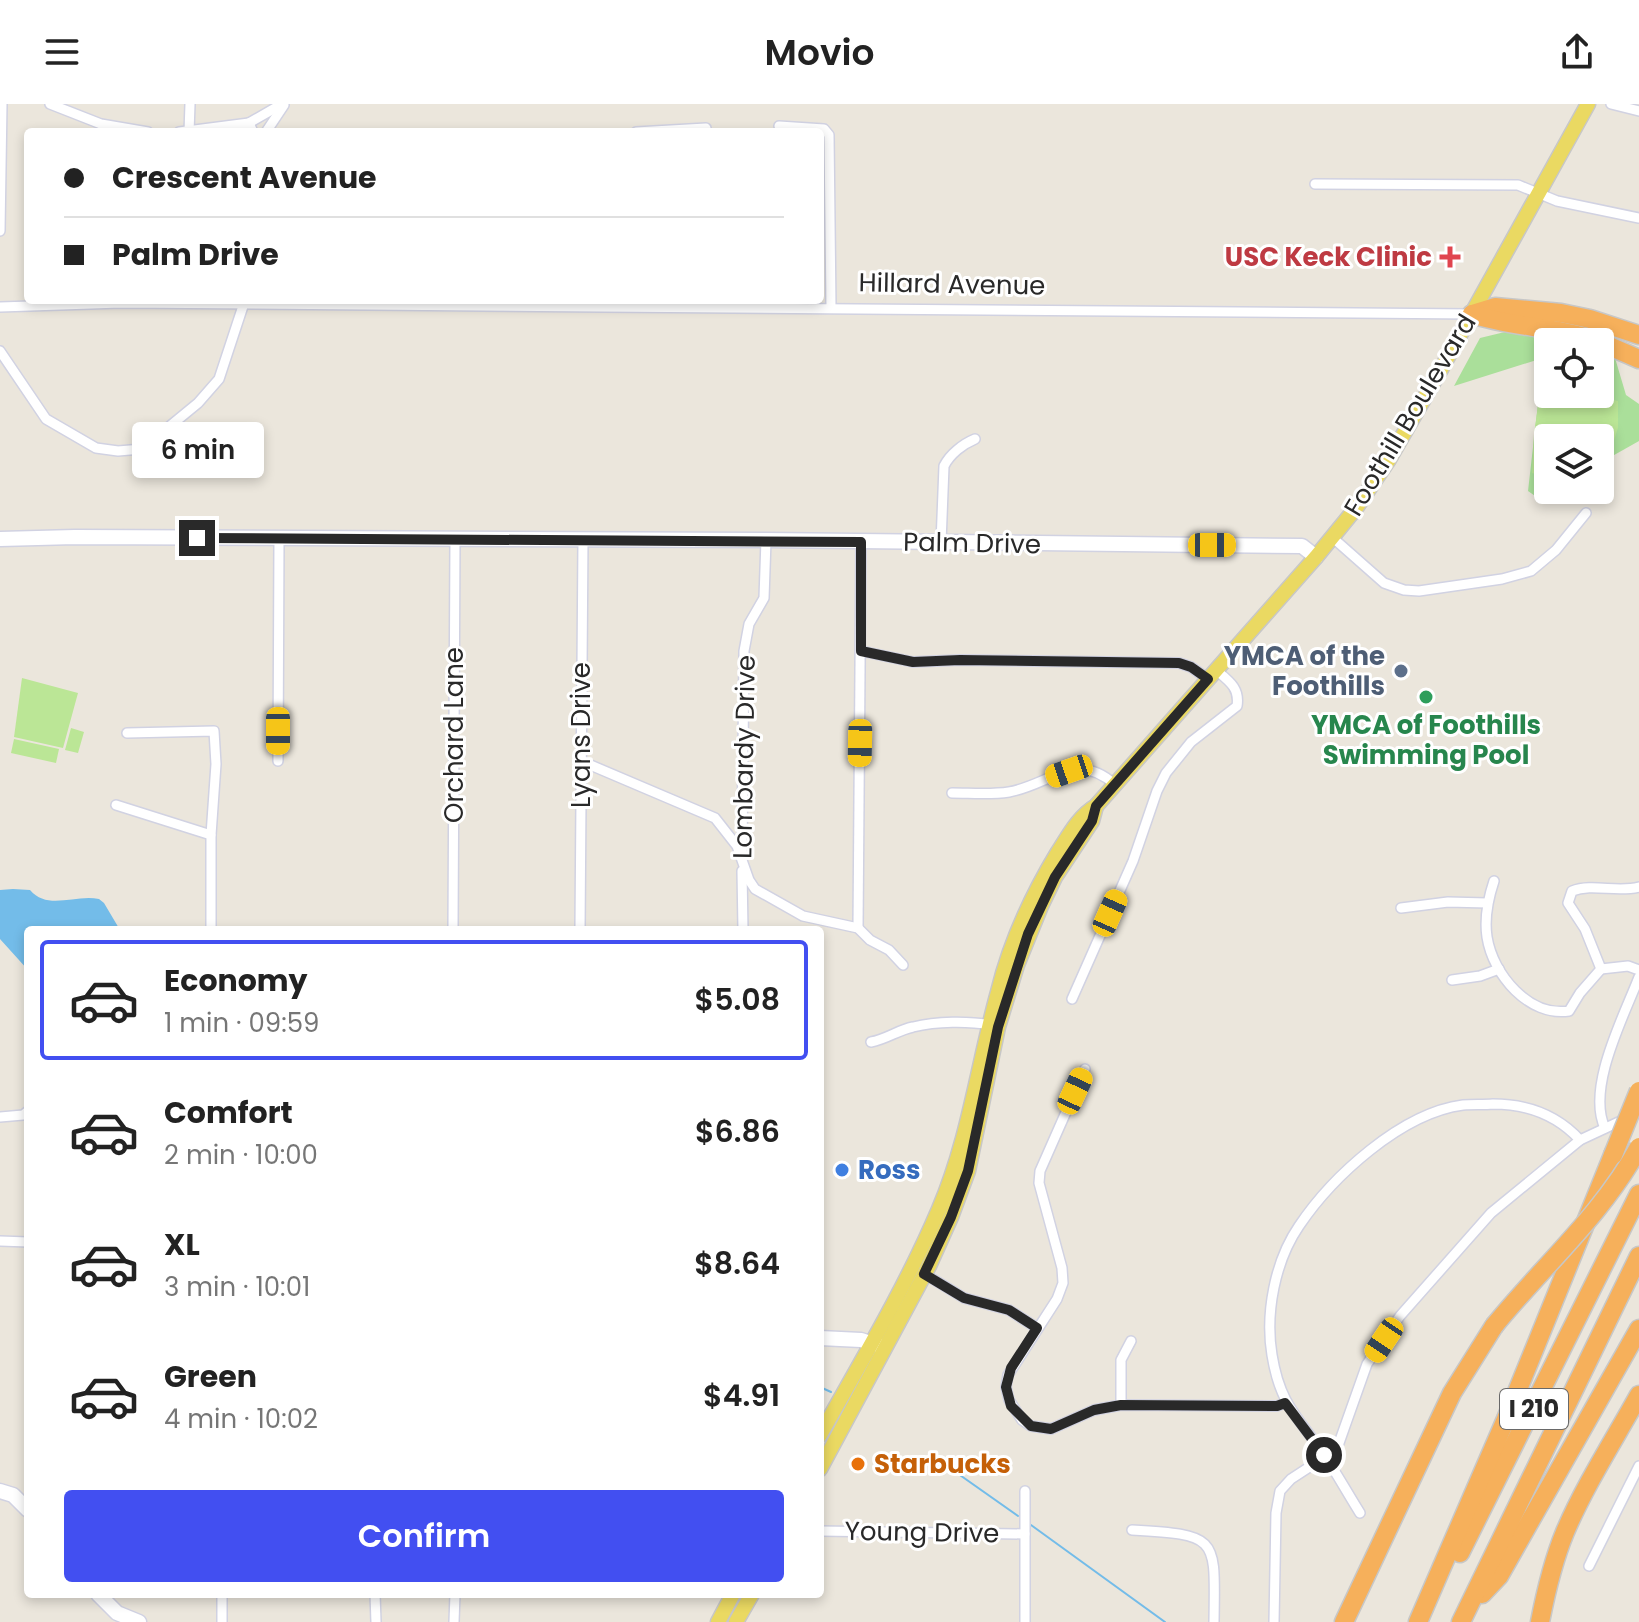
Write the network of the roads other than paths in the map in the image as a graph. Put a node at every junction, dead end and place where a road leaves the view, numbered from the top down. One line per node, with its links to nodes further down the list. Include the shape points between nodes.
1 (2, 104): 18 (street)
2 (50, 104): 9 (street)
3 (190, 104): 10 (street)
4 (283, 104): 11 (street); 12 (street)
5 (1588, 104): 16 (main road, Foothill Boulevard)
6 (1611, 104): 7 (street)
7 (1639, 111)
8 (779, 126): 13 (street)
9 (124, 128)
10 (189, 128)
11 (251, 128)
12 (268, 128)
13 (809, 128)
14 (824, 129): 24 (street, via 829,135)
15 (1315, 184): 16 (street, via 1518,185)
16 (1539, 193): 17 (street); 25 (main road, Foothill Boulevard)
17 (1639, 218)
18 (0, 231)
19 (91, 304): 23 (street, Hillard Avenue)
20 (245, 304): 29 (street, via 219,379 142,449 96,448 56,426)
21 (654, 304): 22 (street, Hillard Avenue)
22 (802, 304): 24 (street, Hillard Avenue)
23 (0, 307)
24 (831, 308): 25 (street, Hillard Avenue)
25 (1472, 314): 26 (highway, Hillard Avenue); 27 (highway, Hillard Avenue, via 1495,307 1561,313); 33 (main road, Foothill Boulevard, via 1388,461)
26 (1545, 328)
27 (1639, 335)
28 (1614, 348): 30 (highway, Hillard Avenue)
29 (0, 351)
30 (1639, 359)
31 (975, 439): 40 (street, via 944,466)
32 (1586, 513): 33 (street, via 1531,571 1419,591 1384,583)
33 (1333, 538): 41 (main road, Foothill Boulevard)
34 (0, 539): 35 (street, Palm Drive)
35 (279, 539): 36 (street, Palm Drive); 45 (street)
36 (455, 539): 37 (street, Palm Drive); 57 (street, Orchard Lane)
37 (583, 539): 38 (street, Palm Drive); 46 (street, Lyans Drive)
38 (766, 540): 39 (street, Palm Drive); 51 (street, Lombardy Drive, via 764,598 749,624 744,651)
39 (861, 542): 40 (street, Palm Drive); 42 (street)
40 (941, 543): 41 (street, Palm Drive, via 1302,546)
41 (1316, 557): 43 (main road, Foothill Boulevard)
42 (861, 651): 43 (street, via 924,663 1179,663); 60 (street)
43 (1212, 674): 47 (main road, Foothill Boulevard); 67 (street, via 1235,686 1237,706 1191,742 1166,773)
44 (127, 733): 50 (street, via 214,731)
45 (278, 761)
46 (581, 761): 51 (street, via 715,818); 58 (street, Lyans Drive)
47 (1114, 784): 48 (street, via 1089,769 1010,792); 68 (main road, Foothill Boulevard, via 1070,833 1034,897 1007,961)
48 (952, 793)
49 (116, 805): 50 (street)
50 (211, 835): 56 (street)
51 (742, 858): 59 (street, Lombardy Drive); 60 (street, via 752,884 779,904 803,916)
52 (1494, 881): 54 (street)
53 (1639, 887): 63 (street, via 1572,891 1568,903)
54 (1487, 903): 55 (street); 62 (street, via 1487,938)
55 (1401, 908)
56 (211, 926)
57 (453, 926)
58 (580, 926)
59 (743, 926)
60 (858, 928): 61 (street)
61 (903, 965)
62 (1499, 969): 63 (street, via 1527,1001 1559,1012 1569,1011); 66 (street)
63 (1601, 969): 64 (street)
64 (1639, 970)
65 (1639, 977): 75 (street, via 1605,1065 1600,1110)
66 (1452, 980)
67 (1072, 999)
68 (994, 1026): 69 (street, via 924,1025); 82 (main road, Foothill Boulevard, via 961,1193)
69 (871, 1042)
70 (1085, 1069): 83 (street, via 1040,1171 1063,1283)
71 (1639, 1091): 120 (highway, bridge)
72 (1639, 1113): 75 (street)
73 (24, 1114): 74 (street)
74 (0, 1117)
75 (1605, 1128): 76 (street)
76 (1580, 1140): 89 (street, via 1554,1118 1529,1109 1461,1105 1404,1128 1355,1162 1298,1227 1277,1276 1271,1353); 92 (street, via 1491,1213 1400,1316 1367,1364 1339,1443)
77 (1639, 1147): 119 (highway, bridge, via 1600,1204 1494,1326 1452,1393)
78 (1639, 1194): 121 (highway, I 210)
79 (0, 1241): 80 (street)
80 (24, 1242)
81 (1639, 1256): 109 (highway, I 210)
82 (918, 1270): 83 (street, via 964,1298 1009,1310); 87 (main road, Foothill Boulevard)
83 (1037, 1328): 90 (street, via 1007,1382 1011,1406 1022,1420 1051,1429 1094,1410)
84 (1639, 1329): 109 (highway, via 1499,1576)
85 (824, 1338): 87 (street)
86 (1131, 1341): 90 (street, via 1121,1360)
87 (877, 1345): 91 (main road, Foothill Boulevard); 93 (main road, Foothill Boulevard)
88 (1639, 1395): 122 (highway, via 1577,1505 1555,1560)
89 (1285, 1403): 90 (street); 92 (street)
90 (1121, 1405)
91 (824, 1429)
92 (1324, 1455): 98 (street); 118 (street, via 1280,1491)
93 (824, 1460)
94 (1639, 1466): 102 (street)
95 (0, 1491): 97 (street)
96 (1025, 1491): 101 (street)
97 (24, 1506)
98 (1360, 1513)
99 (1132, 1530): 117 (street, via 1184,1533 1205,1542 1215,1567)
100 (824, 1531): 101 (street, Young Drive)
101 (1025, 1534): 116 (street)
102 (1589, 1566)
103 (102, 1598): 110 (street, via 117,1613)
104 (222, 1598): 111 (street)
105 (375, 1598): 112 (street)
106 (455, 1598): 113 (street)
107 (731, 1598): 114 (main road)
108 (750, 1598): 115 (main road)
109 (1465, 1614)
110 (139, 1622)
111 (222, 1622)
112 (376, 1622)
113 (454, 1622)
114 (718, 1622)
115 (736, 1622)
116 (1025, 1622)
117 (1214, 1622)
118 (1274, 1622)
119 (1344, 1622)
120 (1418, 1622)
121 (1425, 1622)
122 (1540, 1622)

